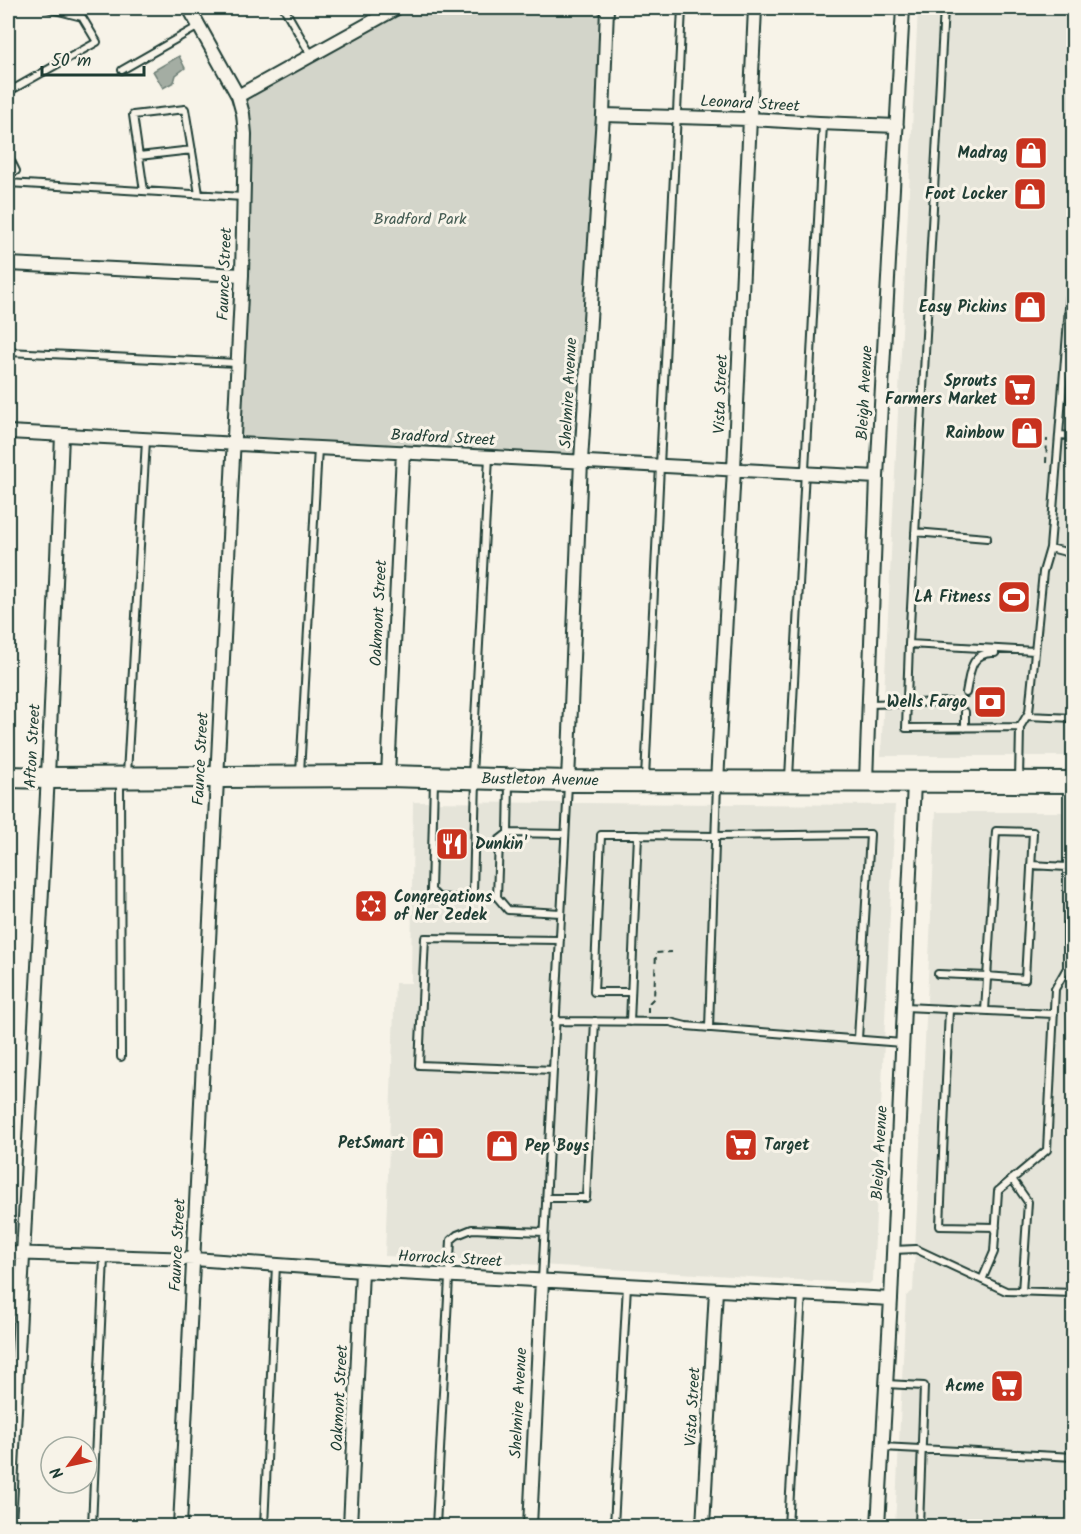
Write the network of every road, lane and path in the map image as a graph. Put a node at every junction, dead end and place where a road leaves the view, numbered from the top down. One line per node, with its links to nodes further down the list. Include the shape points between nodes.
1 (47, 8): 14 (lane, via 82,17 97,42)
2 (189, 8): 10 (street, Faunce Street)
3 (284, 8): 11 (lane)
4 (397, 8): 11 (street)
5 (607, 8): 16 (street, Shelmire Avenue)
6 (682, 8): 17 (lane)
7 (756, 8): 18 (street, Vista Street)
8 (903, 8): 20 (street, Bleigh Avenue)
9 (944, 8): 50 (lane)
10 (199, 26): 12 (lane); 15 (street, Faunce Street)
11 (311, 55): 15 (street)
12 (122, 70)
13 (1074, 75): 21 (path)
14 (8, 92)
15 (238, 96): 29 (street, Faunce Street, via 245,134)
16 (603, 115): 17 (street, Leonard Street); 45 (street, Shelmire Avenue)
17 (677, 117): 18 (street, Leonard Street); 46 (lane)
18 (749, 119): 19 (street, Leonard Street); 47 (street, Vista Street)
19 (823, 124): 20 (street, Leonard Street); 48 (lane)
20 (897, 126): 49 (street, Bleigh Avenue)
21 (1070, 126)
22 (192, 150): 24 (lane); 24 (lane, via 185,109 164,111 133,115); 28 (lane)
23 (8, 155): 25 (lane)
24 (139, 156): 27 (lane)
25 (16, 171)
26 (8, 183): 27 (lane)
27 (144, 191): 28 (lane)
28 (199, 194): 29 (lane)
29 (244, 197): 32 (street, Faunce Street)
30 (1074, 221): 33 (lane)
31 (8, 264): 32 (street)
32 (242, 275): 35 (street, Faunce Street)
33 (1072, 282): 38 (lane)
34 (8, 352): 35 (lane)
35 (237, 363): 41 (street, Faunce Street)
36 (8, 432): 37 (street, Bradford Street)
37 (62, 435): 40 (street, Bradford Street); 71 (street, Afton Street)
38 (1059, 435): 39 (lane); 52 (lane)
39 (1074, 436)
40 (146, 439): 41 (street, Bradford Street); 69 (lane)
41 (234, 444): 42 (street, Bradford Street); 65 (street, Faunce Street)
42 (318, 448): 43 (street, Bradford Street); 66 (lane)
43 (403, 452): 44 (street, Bradford Street); 67 (street, Oakmont Street)
44 (489, 457): 45 (street, Bradford Street); 72 (lane)
45 (581, 462): 46 (street, Bradford Street); 74 (street, Shelmire Avenue)
46 (660, 465): 47 (street, Bradford Street); 76 (lane)
47 (734, 469): 48 (street, Bradford Street); 77 (street, Vista Street)
48 (804, 473): 49 (street, Bradford Street); 78 (lane)
49 (877, 477): 59 (street, Bleigh Avenue)
50 (915, 532): 51 (lane); 54 (lane)
51 (987, 538)
52 (1050, 548): 53 (lane); 55 (lane, via 1043,572)
53 (1074, 554)
54 (909, 644): 55 (lane); 58 (lane)
55 (1035, 654): 56 (lane, via 982,654 972,664); 61 (lane)
56 (966, 693)
57 (950, 702): 58 (lane)
58 (907, 703): 59 (lane); 63 (lane, via 906,728)
59 (869, 704): 75 (street, Bleigh Avenue)
60 (965, 711): 63 (lane)
61 (1027, 716): 62 (lane); 64 (lane)
62 (1074, 718)
63 (965, 728): 64 (lane)
64 (1020, 728): 80 (lane)
65 (217, 776): 66 (main road, Bustleton Avenue); 69 (main road, Bustleton Avenue); 116 (street, Faunce Street)
66 (300, 776): 67 (main road, Bustleton Avenue)
67 (388, 776): 70 (main road, Bustleton Avenue)
68 (8, 777): 71 (main road, Bustleton Avenue)
69 (123, 777): 71 (main road, Bustleton Avenue); 106 (lane)
70 (434, 777): 72 (main road, Bustleton Avenue); 72 (lane, via 431,890 438,897 467,898 472,891)
71 (48, 778): 114 (street, Afton Street)
72 (474, 779): 73 (main road, Bustleton Avenue)
73 (509, 780): 74 (main road, Bustleton Avenue); 82 (lane)
74 (568, 781): 76 (main road, Bustleton Avenue); 83 (lane)
75 (866, 781): 78 (main road, Bustleton Avenue); 79 (main road, Bustleton Avenue)
76 (645, 782): 77 (main road, Bustleton Avenue)
77 (717, 782): 78 (main road, Bustleton Avenue); 85 (lane)
78 (789, 782)
79 (914, 782): 80 (main road, Bustleton Avenue); 95 (street, Bleigh Avenue)
80 (1019, 782): 81 (main road, Bustleton Avenue)
81 (1070, 782): 87 (lane)
82 (507, 833): 83 (lane); 88 (lane, via 499,840 497,897 508,910)
83 (565, 834): 88 (lane)
84 (638, 835): 85 (lane); 94 (lane); 94 (lane, via 601,835 594,992)
85 (715, 836): 103 (lane); 104 (lane, via 870,834)
86 (1031, 865): 87 (lane); 93 (lane, via 1025,979); 93 (lane, via 1033,832 996,831)
87 (1067, 867): 91 (lane)
88 (561, 913): 89 (lane)
89 (560, 940): 99 (lane); 107 (lane, via 425,938 419,1065)
90 (672, 952): 102 (path, via 656,953 654,998 648,1004)
91 (1070, 968): 98 (lane, via 1055,989)
92 (938, 974): 93 (lane)
93 (987, 976): 97 (lane)
94 (631, 992): 101 (lane)
95 (905, 1007): 96 (lane); 105 (street, Bleigh Avenue)
96 (949, 1009): 97 (lane); 110 (lane, via 940,1226)
97 (985, 1011): 98 (lane)
98 (1054, 1014): 108 (lane, via 1047,1150)
99 (555, 1021): 100 (lane); 107 (lane)
100 (595, 1021): 101 (lane); 109 (lane, via 586,1198)
101 (630, 1022): 102 (lane)
102 (648, 1022): 103 (lane)
103 (709, 1028): 104 (lane)
104 (858, 1039): 105 (lane)
105 (902, 1043): 112 (street, Bleigh Avenue)
106 (121, 1057)
107 (553, 1070): 109 (lane)
108 (1012, 1179): 110 (lane, via 998,1191); 124 (lane, via 1028,1202)
109 (546, 1198): 111 (lane)
110 (996, 1227): 121 (lane, via 994,1252)
111 (544, 1232): 119 (lane, via 472,1229 457,1235 451,1240); 120 (lane)
112 (892, 1250): 121 (lane, via 916,1249); 127 (street, Bleigh Avenue)
113 (8, 1253): 114 (street, Horrocks Street)
114 (23, 1254): 115 (street, Horrocks Street); 132 (street, Afton Street)
115 (104, 1257): 116 (street, Horrocks Street); 133 (lane)
116 (194, 1259): 117 (street, Horrocks Street); 134 (street, Faunce Street)
117 (276, 1265): 118 (street, Horrocks Street); 135 (lane)
118 (362, 1271): 119 (street, Horrocks Street); 136 (street, Oakmont Street)
119 (449, 1275): 120 (street, Horrocks Street); 137 (lane)
120 (542, 1280): 122 (street, Horrocks Street); 138 (street, Shelmire Avenue)
121 (982, 1280): 124 (lane, via 1006,1291)
122 (627, 1285): 123 (street, Horrocks Street); 139 (lane)
123 (716, 1290): 126 (street, Horrocks Street); 140 (street, Vista Street)
124 (1022, 1292): 125 (lane)
125 (1074, 1293)
126 (802, 1294): 127 (street, Horrocks Street); 141 (lane)
127 (891, 1299): 128 (street, Bleigh Avenue)
128 (886, 1384): 129 (street, Bleigh Avenue); 130 (lane, via 924,1386)
129 (882, 1447): 130 (lane); 142 (street, Bleigh Avenue)
130 (923, 1449): 131 (lane); 143 (lane)
131 (1074, 1457)
132 (9, 1527)
133 (92, 1527)
134 (180, 1527)
135 (264, 1527)
136 (350, 1527)
137 (435, 1527)
138 (530, 1527)
139 (614, 1527)
140 (703, 1527)
141 (789, 1527)
142 (878, 1527)
143 (919, 1527)

